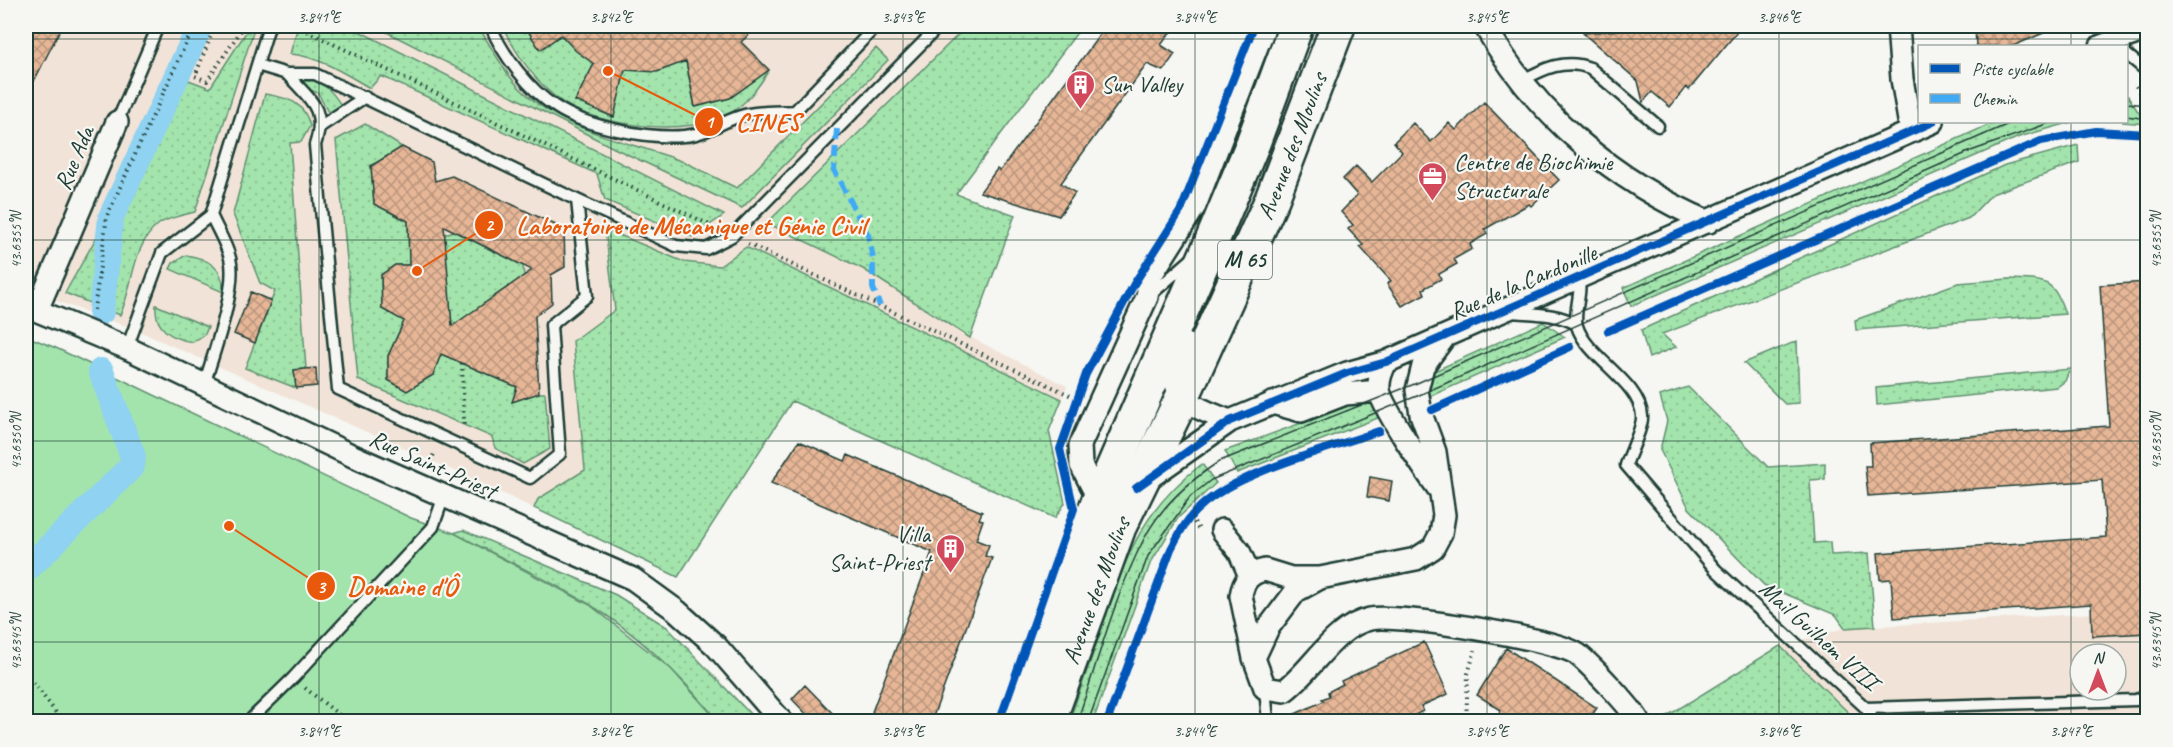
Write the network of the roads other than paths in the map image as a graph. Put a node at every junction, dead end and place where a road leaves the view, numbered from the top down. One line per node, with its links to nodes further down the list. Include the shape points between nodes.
1 (158, 26): 19 (lane, Rue Ada)
2 (268, 26): 14 (lane)
3 (491, 26): 4 (lane, via 496,40 522,76 555,107 586,121 665,136 687,136 745,115 795,111)
4 (876, 26)
5 (939, 26): 24 (lane, via 732,236 706,249 676,246)
6 (1265, 26): 29 (street, Avenue des Moulins, via 1195,206 1150,277)
7 (1296, 26): 27 (main road, Avenue des Moulins / M 65)
8 (1338, 26): 38 (main road, Avenue des Moulins / M 65, via 1272,199)
9 (1485, 26): 17 (street)
10 (1898, 26): 23 (street)
11 (2148, 29): 12 (street)
12 (2119, 45)
13 (2128, 58): 15 (lane)
14 (257, 65): 16 (lane); 25 (lane)
15 (2148, 72)
16 (287, 74): 18 (lane, via 315,74); 21 (lane, via 316,107)
17 (1521, 81): 22 (lane, via 1542,70 1576,63 1590,68); 26 (street, via 1580,144 1676,208)
18 (365, 98): 21 (lane); 24 (lane)
19 (117, 122): 30 (street, Rue Ada)
20 (1931, 123): 23 (street, Rue de la Cardonille)
21 (321, 126): 24 (lane, via 315,145 338,389 530,478 560,454 551,325 587,296)
22 (1658, 126)
23 (1911, 132): 26 (street, Rue de la Cardonille)
24 (577, 200)
25 (211, 215): 34 (lane, via 162,254); 36 (lane, via 231,259 221,327)
26 (1709, 222): 28 (street, Rue de la Cardonille)
27 (1212, 241): 29 (lane, Avenue des Moulins); 38 (street, Avenue des Moulins, via 1218,261 1174,364); 44 (main road, Avenue des Moulins / M 65)
28 (1579, 280): 31 (street, Rue de la Cardonille); 32 (lane)
29 (1148, 297): 44 (street, Avenue des Moulins, via 1080,445 1081,465)
30 (31, 308): 34 (street, Rue Saint-Priest)
31 (1502, 312): 32 (lane, via 1548,315); 33 (street, Rue de la Cardonille)
32 (1576, 324): 51 (lane, Mail Guilhem VIII, via 1585,340 1635,396 1642,416 1626,465 1716,570)
33 (1445, 337): 35 (street, Rue de la Cardonille); 42 (street, via 1423,366 1417,390 1435,452)
34 (126, 348): 36 (street, Rue Saint-Priest)
35 (1386, 362): 37 (street); 39 (street, Rue de la Cardonille)
36 (204, 385): 43 (street, Rue Saint-Priest)
37 (1379, 391): 39 (street, via 1345,394 1301,411); 42 (street)
38 (1182, 398): 40 (street); 41 (main road, Avenue des Moulins / M 65)
39 (1272, 403): 40 (street, Rue de la Cardonille)
40 (1230, 421): 41 (street, Rue de la Cardonille)
41 (1136, 488): 55 (main road, Avenue des Moulins / M 65)
42 (1440, 492): 47 (street, via 1443,524 1433,548 1416,559)
43 (444, 496): 52 (lane, via 433,527); 53 (street, Rue Saint-Priest, via 641,584 716,646)
44 (1099, 500): 54 (main road, Avenue des Moulins / M 65)
45 (1222, 530): 46 (street, via 1239,551)
46 (1250, 576): 47 (street, via 1265,570 1292,578); 48 (street, via 1241,596)
47 (1320, 578): 48 (street, via 1296,591 1268,627)
48 (1254, 658): 49 (street)
49 (1265, 688): 56 (lane); 57 (street, via 1284,692 1334,638 1370,619 1408,618 1481,630 1578,654)
50 (2148, 695): 51 (lane, Mail Guilhem VIII, via 2136,700)
51 (1866, 708): 58 (lane)
52 (248, 722)
53 (782, 722)
54 (1018, 722)
55 (1048, 722)
56 (1268, 722)
57 (1639, 722)
58 (1875, 722)

